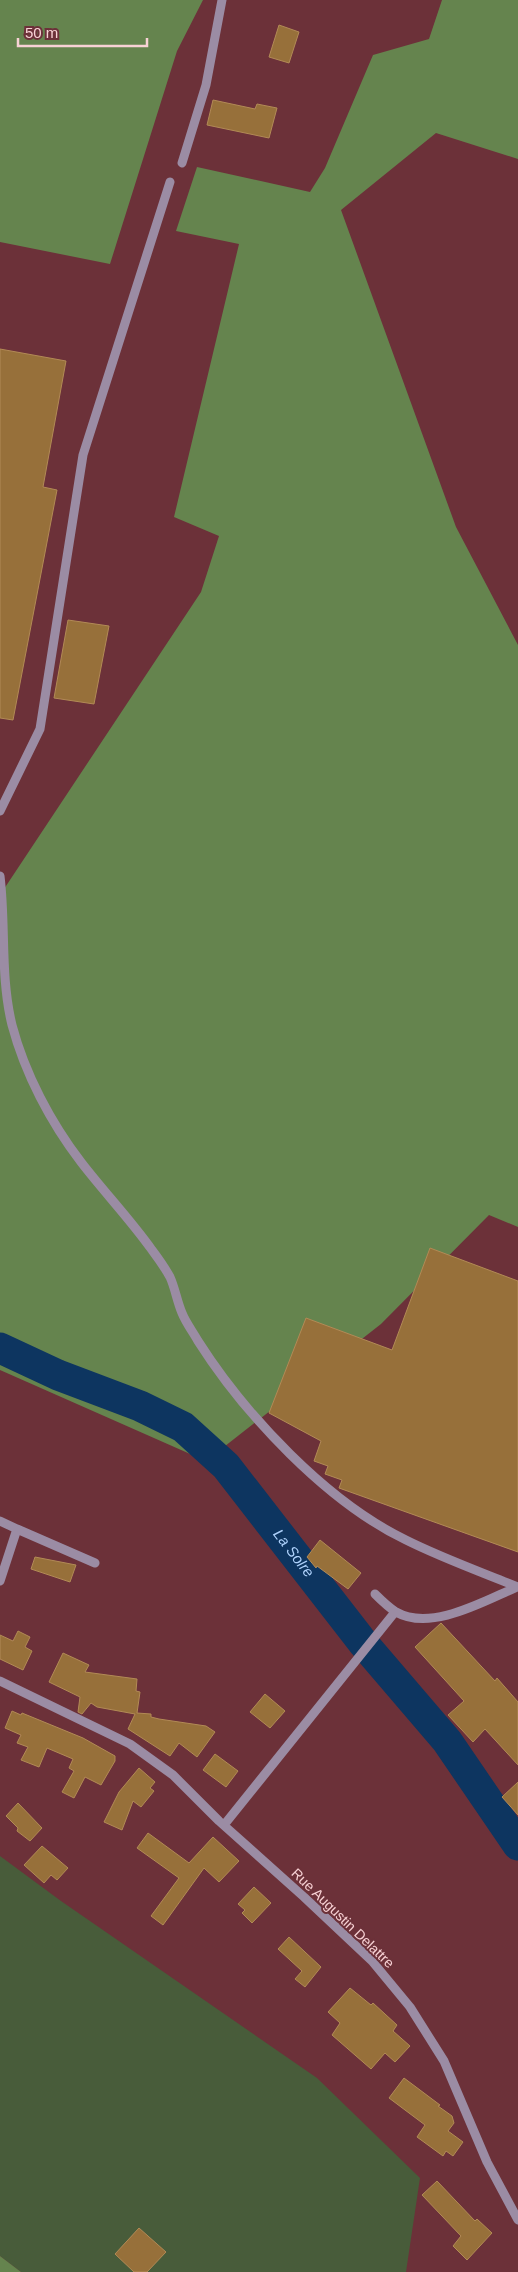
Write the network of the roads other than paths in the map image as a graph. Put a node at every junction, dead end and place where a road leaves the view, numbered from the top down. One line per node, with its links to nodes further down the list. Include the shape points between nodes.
1 (222, 0): 2 (street, via 206,85)
2 (182, 163)
3 (170, 182): 4 (street, via 83,455 40,729)
4 (0, 811)
5 (0, 876): 10 (street, via 4,911 4,989 24,1060 40,1095 80,1161 170,1277 183,1316 200,1343 267,1429 338,1496 405,1540)
6 (0, 1521): 7 (street)
7 (17, 1529): 8 (street); 9 (street)
8 (95, 1563)
9 (0, 1581)
10 (518, 1587): 12 (street, via 457,1613 420,1619)
11 (375, 1594): 12 (street)
12 (395, 1612): 14 (street)
13 (0, 1680): 14 (street, Rue Augustin Delattre, via 130,1744 174,1775)
14 (224, 1825): 15 (street, Rue Augustin Delattre, via 372,1961 410,2007 444,2061 487,2162)
15 (518, 2220)

